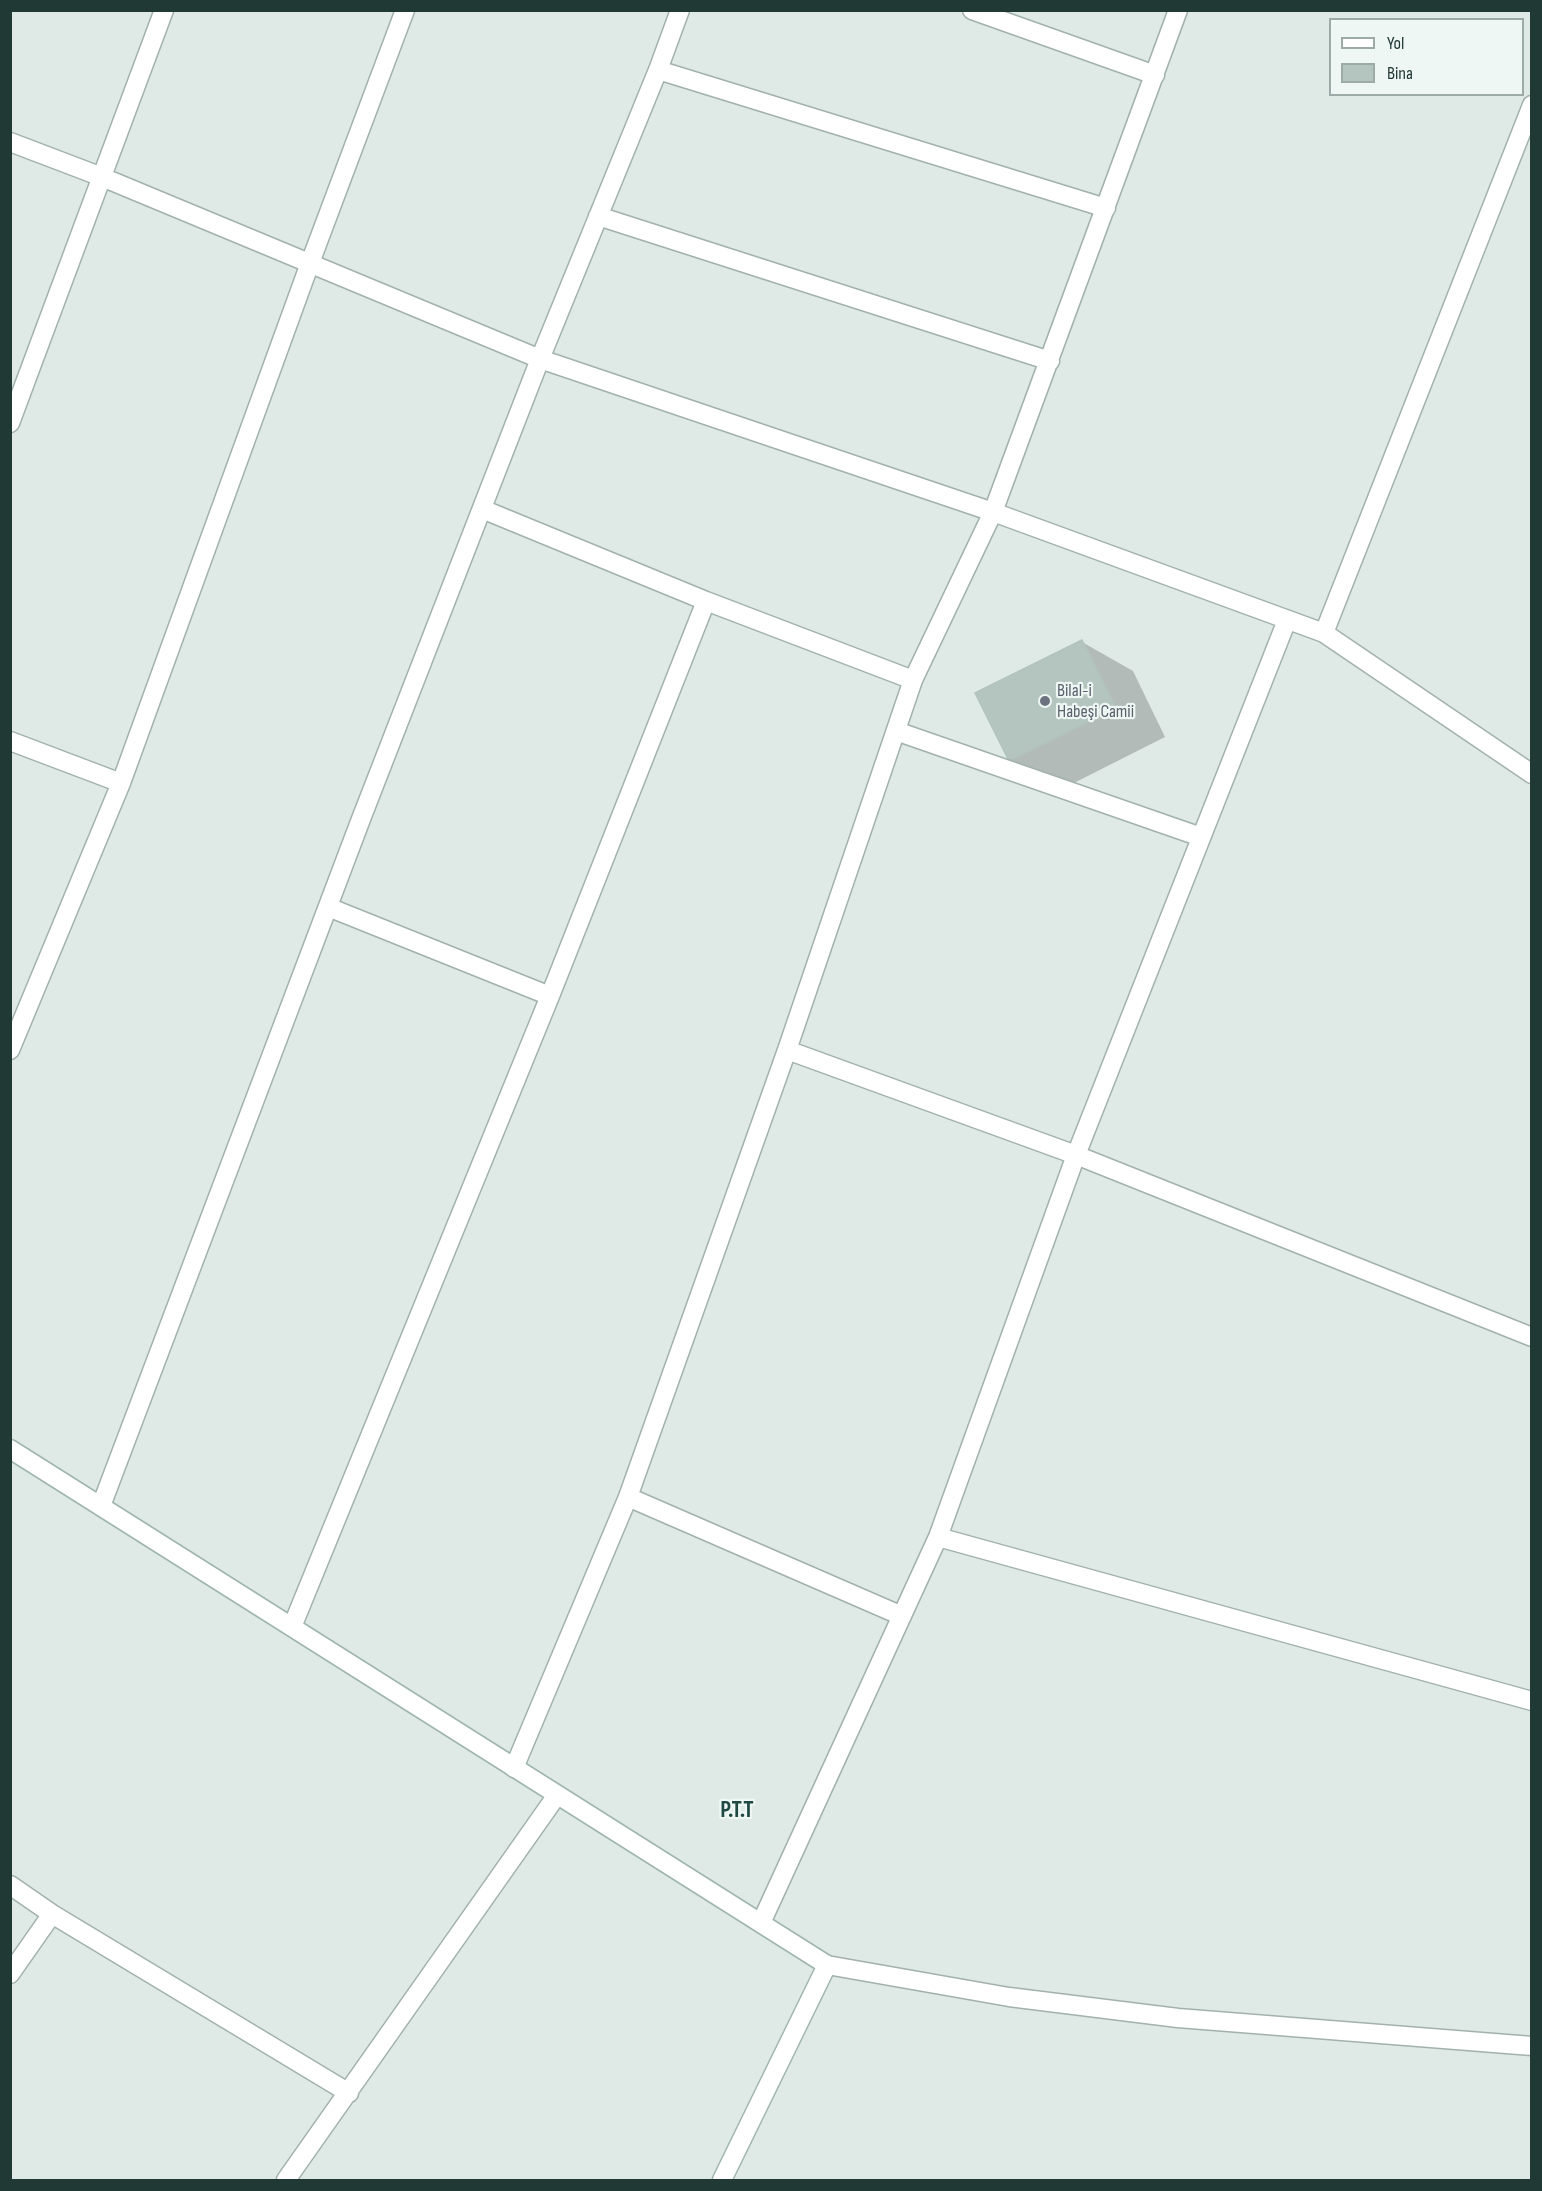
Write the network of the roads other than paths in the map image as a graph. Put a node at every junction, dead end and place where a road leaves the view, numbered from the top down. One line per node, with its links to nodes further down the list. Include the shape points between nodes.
1 (164, 10): 10 (street)
2 (405, 10): 13 (street)
3 (680, 10): 6 (street)
4 (972, 10): 7 (street)
5 (1178, 10): 7 (street)
6 (658, 70): 11 (street); 12 (street)
7 (1155, 75): 11 (street)
8 (1532, 105): 21 (street)
9 (10, 142): 10 (street)
10 (102, 177): 13 (street); 16 (street)
11 (1106, 207): 15 (street)
12 (598, 216): 14 (street); 15 (street)
13 (310, 264): 14 (street); 26 (street)
14 (540, 359): 17 (street); 18 (street)
15 (1050, 361): 18 (street)
16 (10, 423)
17 (482, 509): 19 (street); 28 (street)
18 (993, 512): 20 (street); 22 (street)
19 (706, 601): 22 (street); 29 (street)
20 (1287, 620): 21 (street); 27 (street)
21 (1324, 633): 25 (street)
22 (913, 680): 23 (street)
23 (896, 731): 27 (street); 31 (street)
24 (10, 741): 26 (street)
25 (1532, 774)
26 (121, 783): 30 (street)
27 (1201, 837): 32 (street)
28 (328, 907): 29 (street); 36 (street)
29 (550, 996): 39 (street)
30 (10, 1050)
31 (787, 1050): 32 (street); 35 (street)
32 (1076, 1155): 33 (street); 37 (street)
33 (1532, 1337)
34 (10, 1449): 36 (street)
35 (628, 1497): 38 (street); 41 (street)
36 (101, 1506): 39 (street)
37 (939, 1537): 38 (street); 40 (street)
38 (902, 1616): 45 (street)
39 (292, 1627): 41 (street)
40 (1532, 1701)
41 (514, 1768): 42 (street)
42 (557, 1795): 45 (street); 49 (street)
43 (10, 1885): 44 (street)
44 (52, 1914): 47 (street); 49 (street)
45 (761, 1923): 46 (street)
46 (826, 1965): 48 (street, via 1009,1997 1178,2018); 51 (street)
47 (10, 1974)
48 (1532, 2046)
49 (349, 2093): 50 (street)
50 (286, 2181)
51 (722, 2181)

